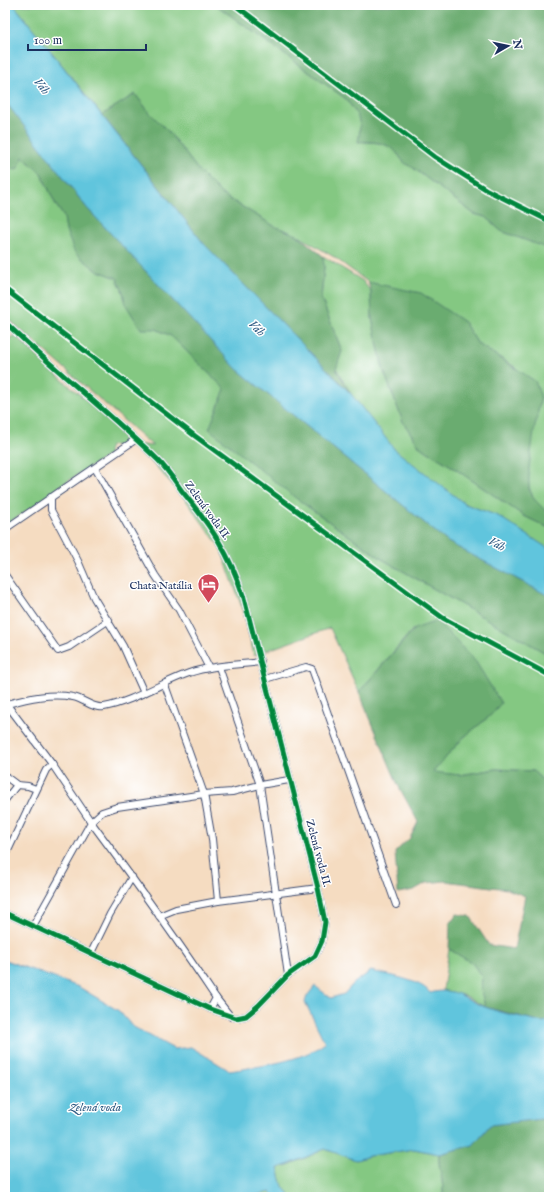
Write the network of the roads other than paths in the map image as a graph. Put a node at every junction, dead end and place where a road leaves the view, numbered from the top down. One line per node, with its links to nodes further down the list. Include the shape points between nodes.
1 (5, 322): 2 (street, Zelená voda II.)
2 (135, 440): 3 (street); 10 (street, Zelená voda II., via 159,461 224,548 244,598)
3 (94, 468): 4 (street); 12 (street, via 155,575 179,610)
4 (51, 497): 5 (street); 6 (street)
5 (39, 506): 6 (street); 7 (street)
6 (51, 510): 9 (street, via 94,598)
7 (5, 529)
8 (5, 575): 9 (street, via 58,651 76,643)
9 (108, 620): 15 (street)
10 (261, 662): 11 (street); 13 (street, Zelená voda II.)
11 (219, 667): 12 (street); 20 (street)
12 (209, 668): 14 (street, via 187,674)
13 (265, 679): 19 (street, Zelená voda II.); 31 (street, via 306,667 312,669)
14 (164, 685): 15 (street); 23 (street)
15 (144, 693): 16 (street, via 100,707 94,707 74,697 51,695)
16 (6, 703): 17 (street)
17 (52, 764): 22 (street); 25 (street)
18 (5, 776): 21 (street)
19 (289, 780): 20 (street); 28 (street, Zelená voda II.)
20 (260, 785): 23 (street, via 232,792); 29 (street)
21 (17, 786): 22 (street); 24 (street)
22 (36, 789): 26 (street)
23 (204, 794): 25 (street, via 117,807 102,812); 30 (street, via 211,832)
24 (5, 800)
25 (91, 822): 27 (street); 34 (street)
26 (5, 857)
27 (132, 877): 33 (street); 35 (street)
28 (318, 888): 29 (street, Zelená voda II.); 36 (street, Zelená voda II., via 325,922 319,951 310,961)
29 (275, 894): 30 (street, Zelená voda II.); 36 (street)
30 (218, 901): 33 (street, Zelená voda II., via 176,909)
31 (396, 905)
32 (5, 913): 34 (street)
33 (159, 916): 37 (street)
34 (33, 926): 35 (street)
35 (91, 953): 38 (street)
36 (288, 975): 39 (street, Zelená voda II., via 251,1013 241,1018)
37 (216, 998): 38 (street); 39 (street)
38 (210, 1009): 39 (street)
39 (231, 1017)

